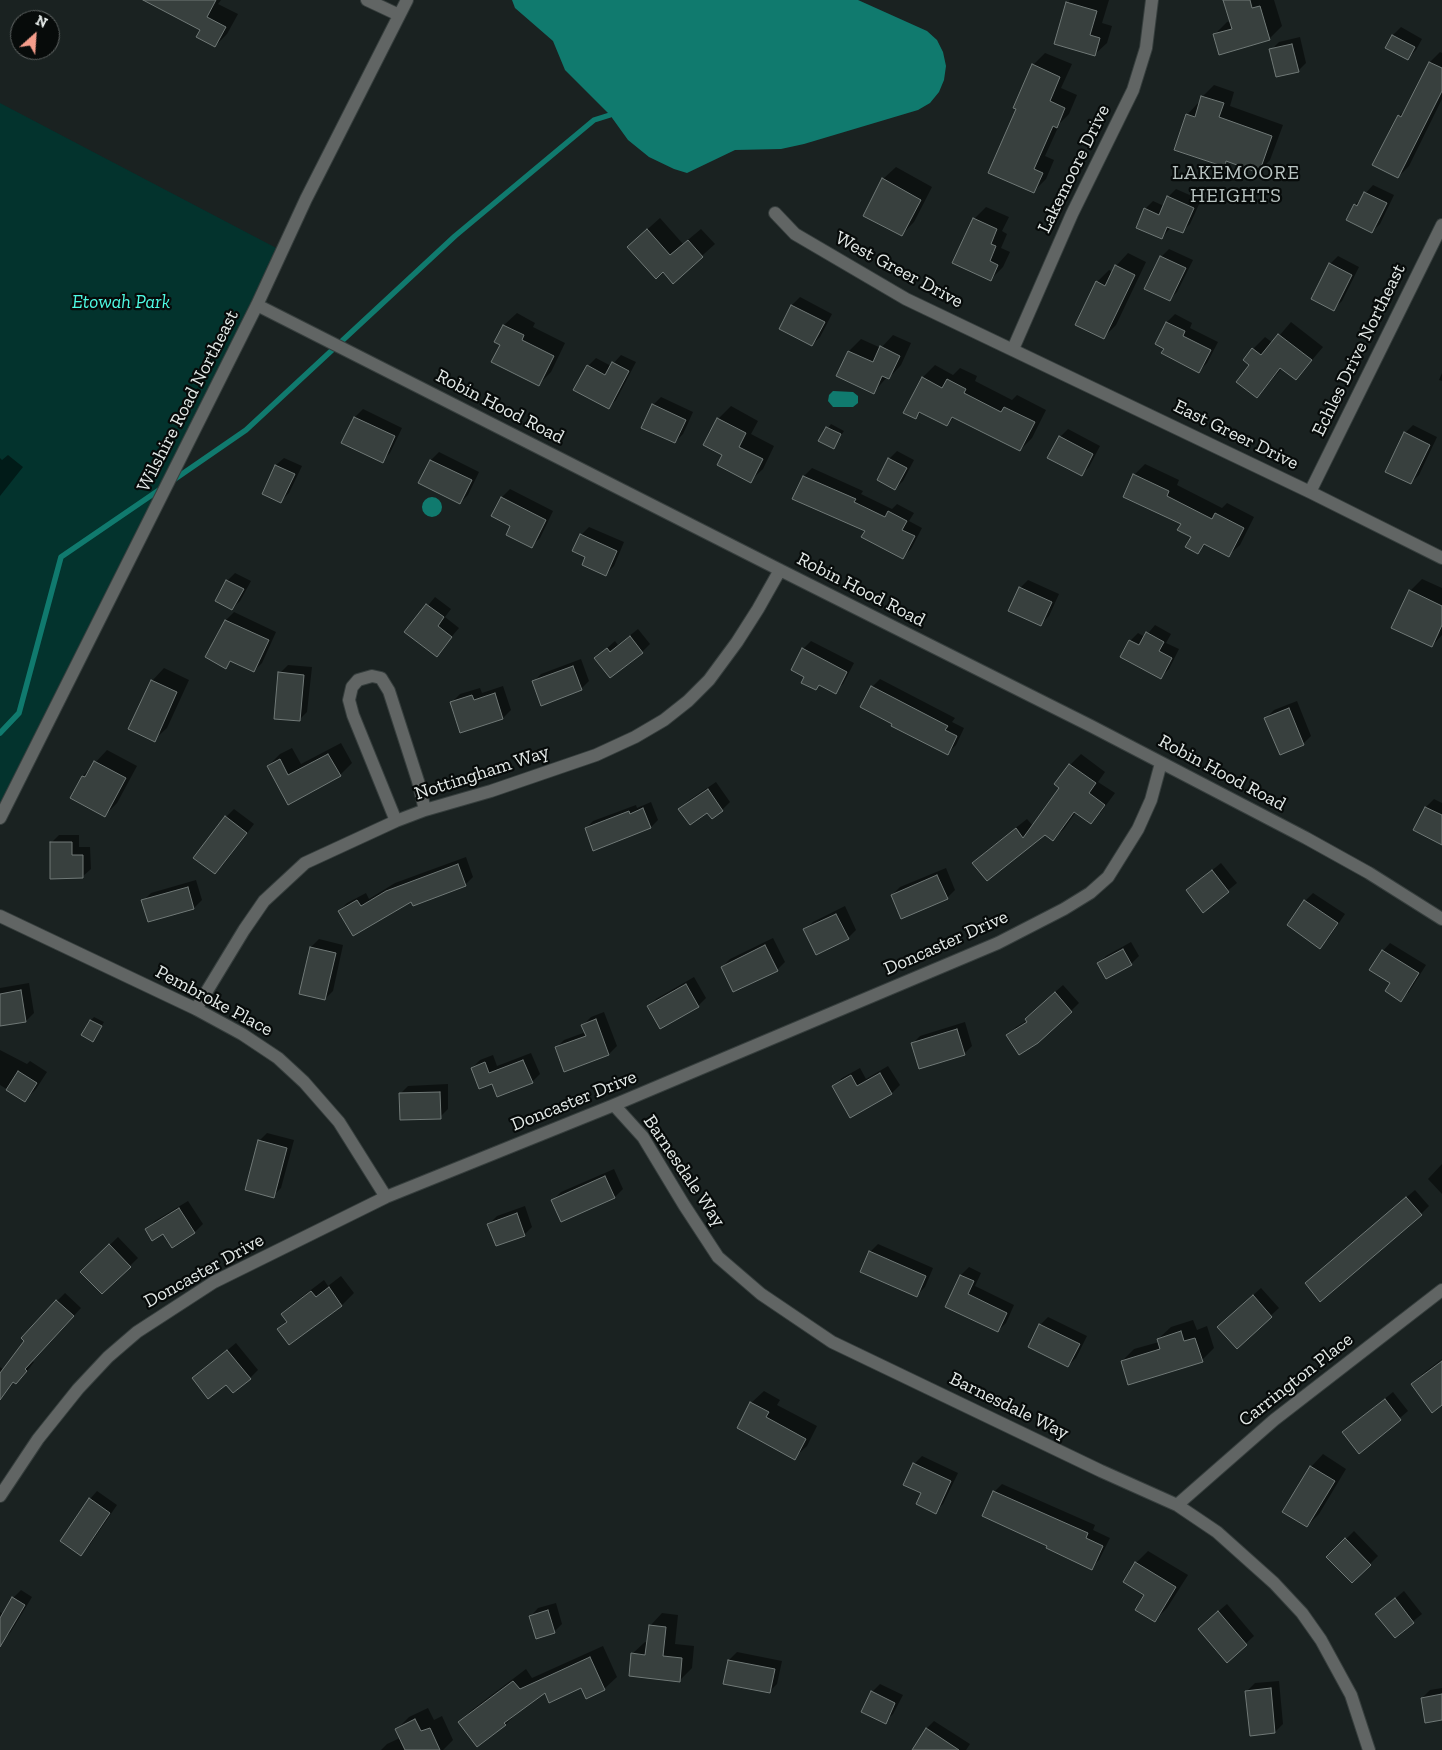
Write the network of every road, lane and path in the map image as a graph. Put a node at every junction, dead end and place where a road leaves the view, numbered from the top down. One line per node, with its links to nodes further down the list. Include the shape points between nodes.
1 (367, 0): 4 (street)
2 (407, 0): 4 (street, Wilshire Road Northeast)
3 (1152, 0): 8 (street, Lakemoore Drive, via 1146,48 1133,90 1072,214)
4 (399, 15): 7 (street, Wilshire Road Northeast, via 306,199)
5 (775, 213): 8 (street, West Greer Drive, via 795,234 906,299)
6 (1442, 225): 9 (street, Echles Drive Northeast)
7 (257, 305): 11 (street, Robin Hood Road); 14 (street, Wilshire Road Northeast)
8 (1013, 349): 9 (street, East Greer Drive)
9 (1310, 492): 10 (street, East Greer Drive)
10 (1442, 558)
11 (780, 570): 12 (street, Robin Hood Road); 13 (street, Nottingham Way, via 737,642 709,680 664,720 596,755)
12 (1161, 763): 17 (street, Robin Hood Road, via 1314,842); 19 (street, Doncaster Drive, via 1151,800 1138,830 1108,877 1090,893 998,943)
13 (425, 810): 15 (street, Nottingham Way); 15 (street, via 389,691 381,678 372,676 358,680 349,700 353,715)
14 (0, 818)
15 (396, 821): 18 (street, Nottingham Way, via 305,863 288,878 264,902 244,930)
16 (0, 916): 18 (street, Pembroke Place)
17 (1442, 919)
18 (196, 1009): 20 (street, Pembroke Place, via 278,1058 304,1082 338,1122)
19 (614, 1105): 20 (street, Doncaster Drive); 23 (street, Barnesdale Way, via 643,1137 718,1257 761,1294 832,1342)
20 (386, 1197): 22 (street, Doncaster Drive, via 214,1282 137,1332 78,1389 38,1439)
21 (1442, 1290): 23 (street, Carrington Place, via 1274,1420)
22 (0, 1496)
23 (1177, 1505): 24 (street, Barnesdale Way, via 1217,1532 1302,1613 1351,1695)
24 (1369, 1750)

